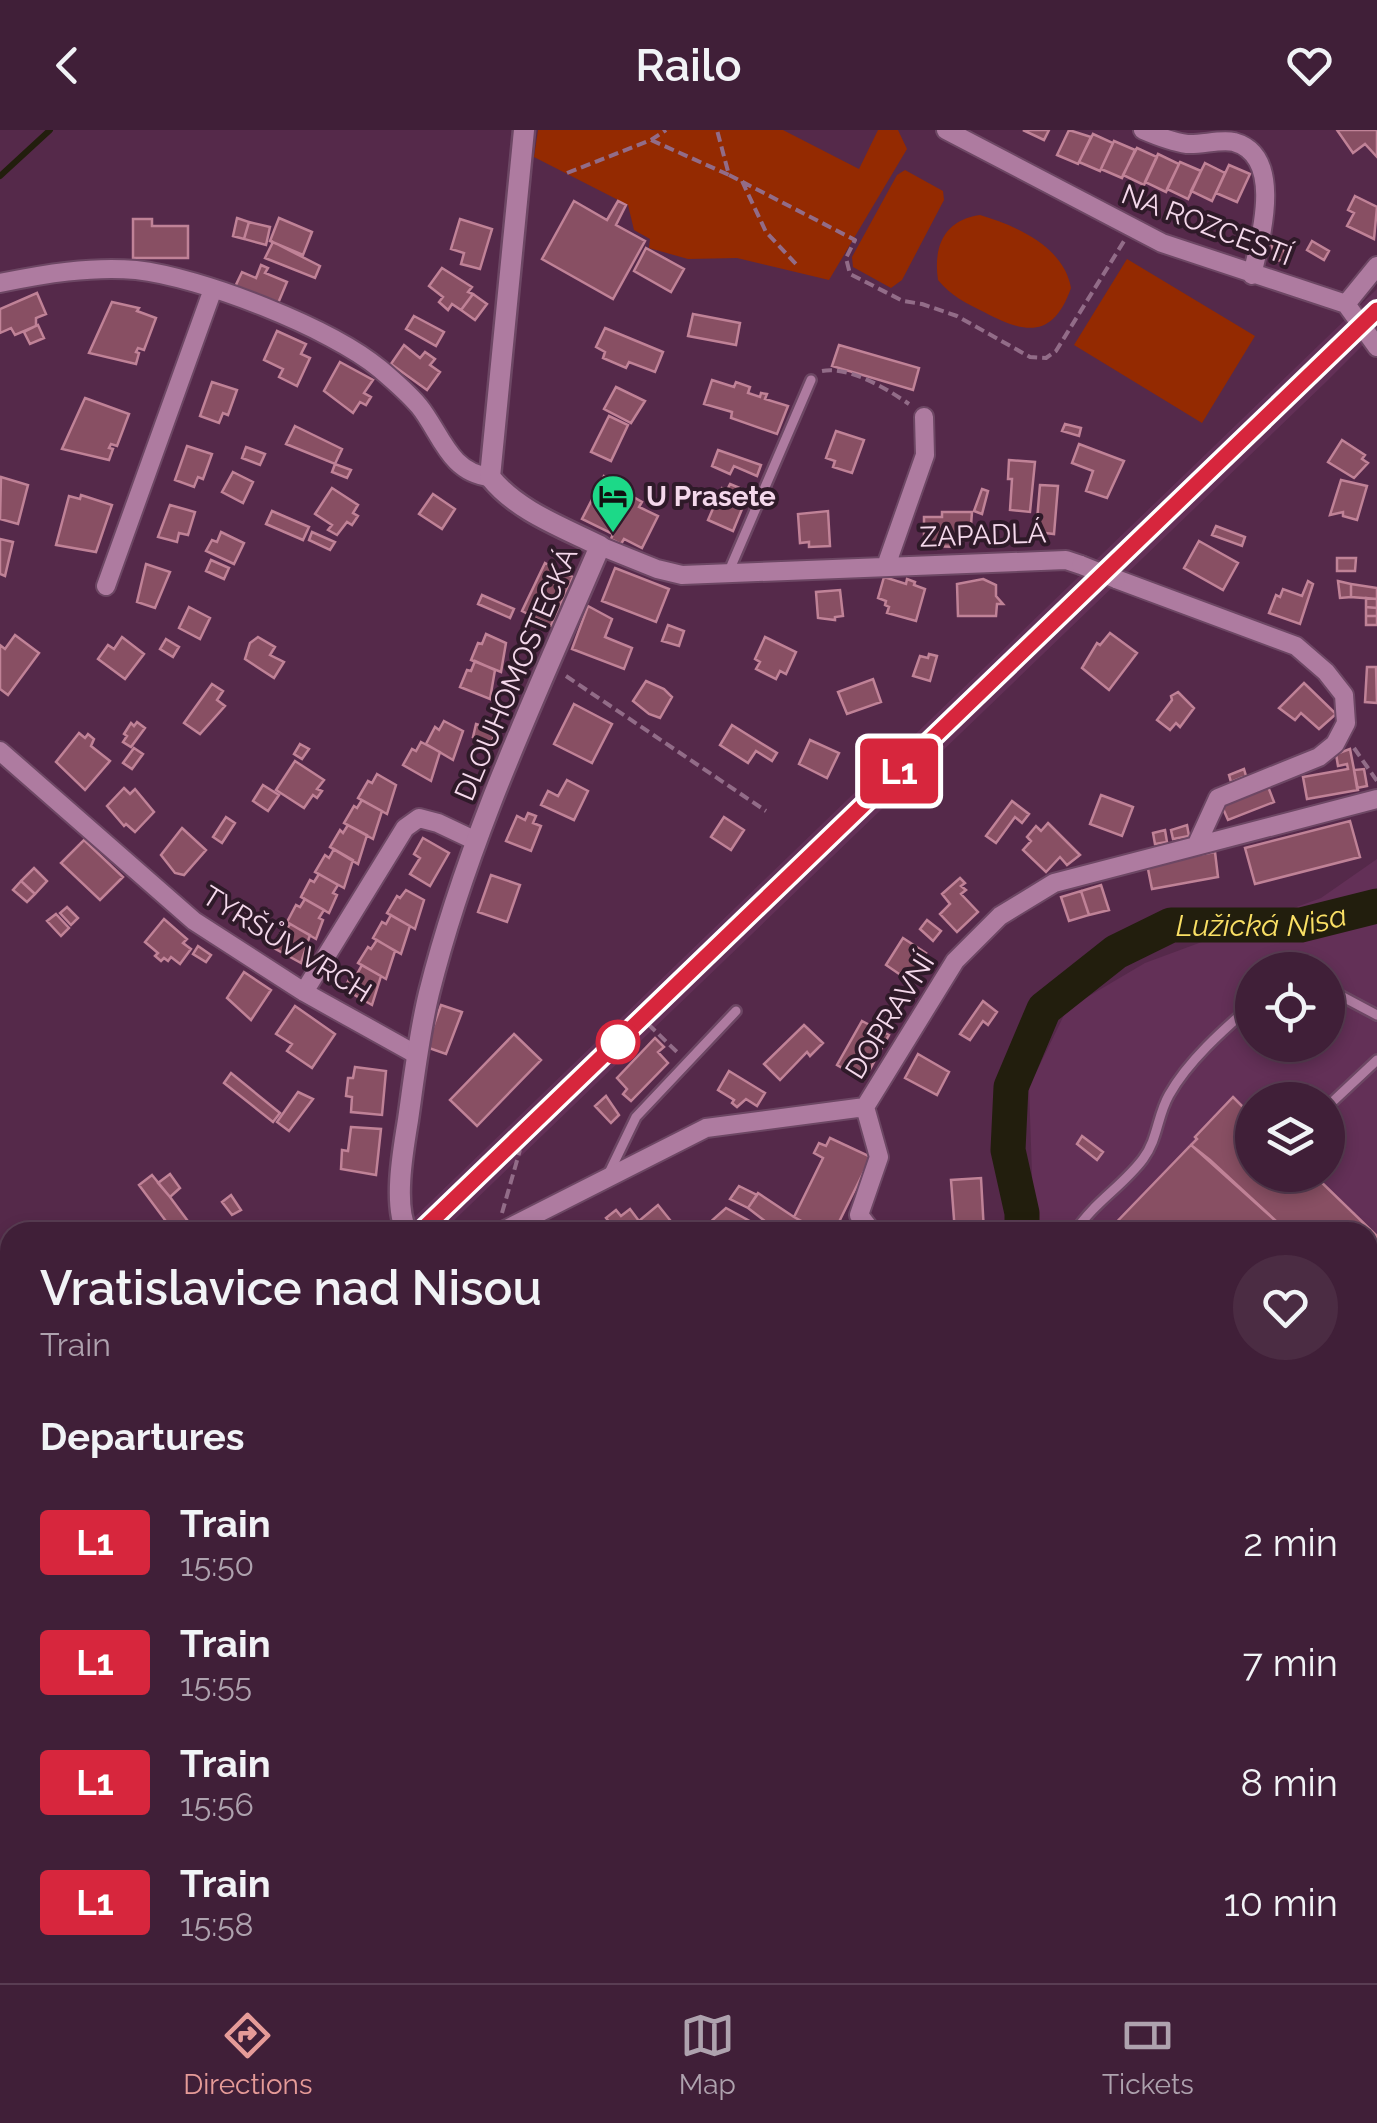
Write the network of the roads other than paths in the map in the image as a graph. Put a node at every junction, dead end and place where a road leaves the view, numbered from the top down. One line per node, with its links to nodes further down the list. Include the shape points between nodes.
1 (524, 130): 13 (street)
2 (946, 130): 6 (street, NA ROZCESTÍ, via 1130,229)
3 (1143, 130): 4 (street, via 1188,144)
4 (1235, 136): 6 (street, via 1262,172 1266,214)
5 (1377, 266): 9 (street)
6 (1252, 275): 9 (street, NA ROZCESTÍ)
7 (0, 282): 8 (street, via 52,272 136,270)
8 (213, 289): 13 (street, via 346,344 419,406 463,470); 17 (street)
9 (1346, 304): 10 (street)
10 (1377, 347)
11 (811, 380): 16 (lane)
12 (924, 417): 15 (street, via 925,455)
13 (490, 477): 14 (street, DLOUHOMOSTECKÁ, via 521,506)
14 (600, 546): 16 (street, ZAPADLÁ, via 682,575); 20 (street, DLOUHOMOSTECKÁ)
15 (886, 566): 16 (street, ZAPADLÁ); 21 (street, ZAPADLÁ, bridge, via 1066,560 1296,646 1326,672 1344,696 1346,722 1334,744 1218,798)
16 (728, 574)
17 (106, 586)
18 (0, 751): 22 (street, TYRŠŮV VRCH, via 194,921)
19 (1377, 799): 21 (street, DOPRAVNÍ)
20 (476, 841): 22 (street, via 419,818 405,828); 27 (street, DLOUHOMOSTECKÁ, via 428,995)
21 (1197, 844): 30 (street, DOPRAVNÍ, via 1054,883 1000,916 955,961)
22 (304, 992): 27 (street, TYRŠŮV VRCH)
23 (1345, 998): 25 (lane)
24 (736, 1011): 31 (lane, via 636,1117)
25 (1377, 1016)
26 (1235, 1022): 35 (lane, via 1169,1095 1146,1156)
27 (417, 1055): 32 (street, DLOUHOMOSTECKÁ, via 401,1181)
28 (1377, 1060): 29 (lane)
29 (1345, 1090)
30 (866, 1107): 31 (street, DOPRAVNÍ, via 706,1128); 34 (street, via 879,1157 860,1215)
31 (608, 1176): 33 (street, DOPRAVNÍ)
32 (404, 1222)
33 (505, 1222)
34 (865, 1222)
35 (1082, 1222)

